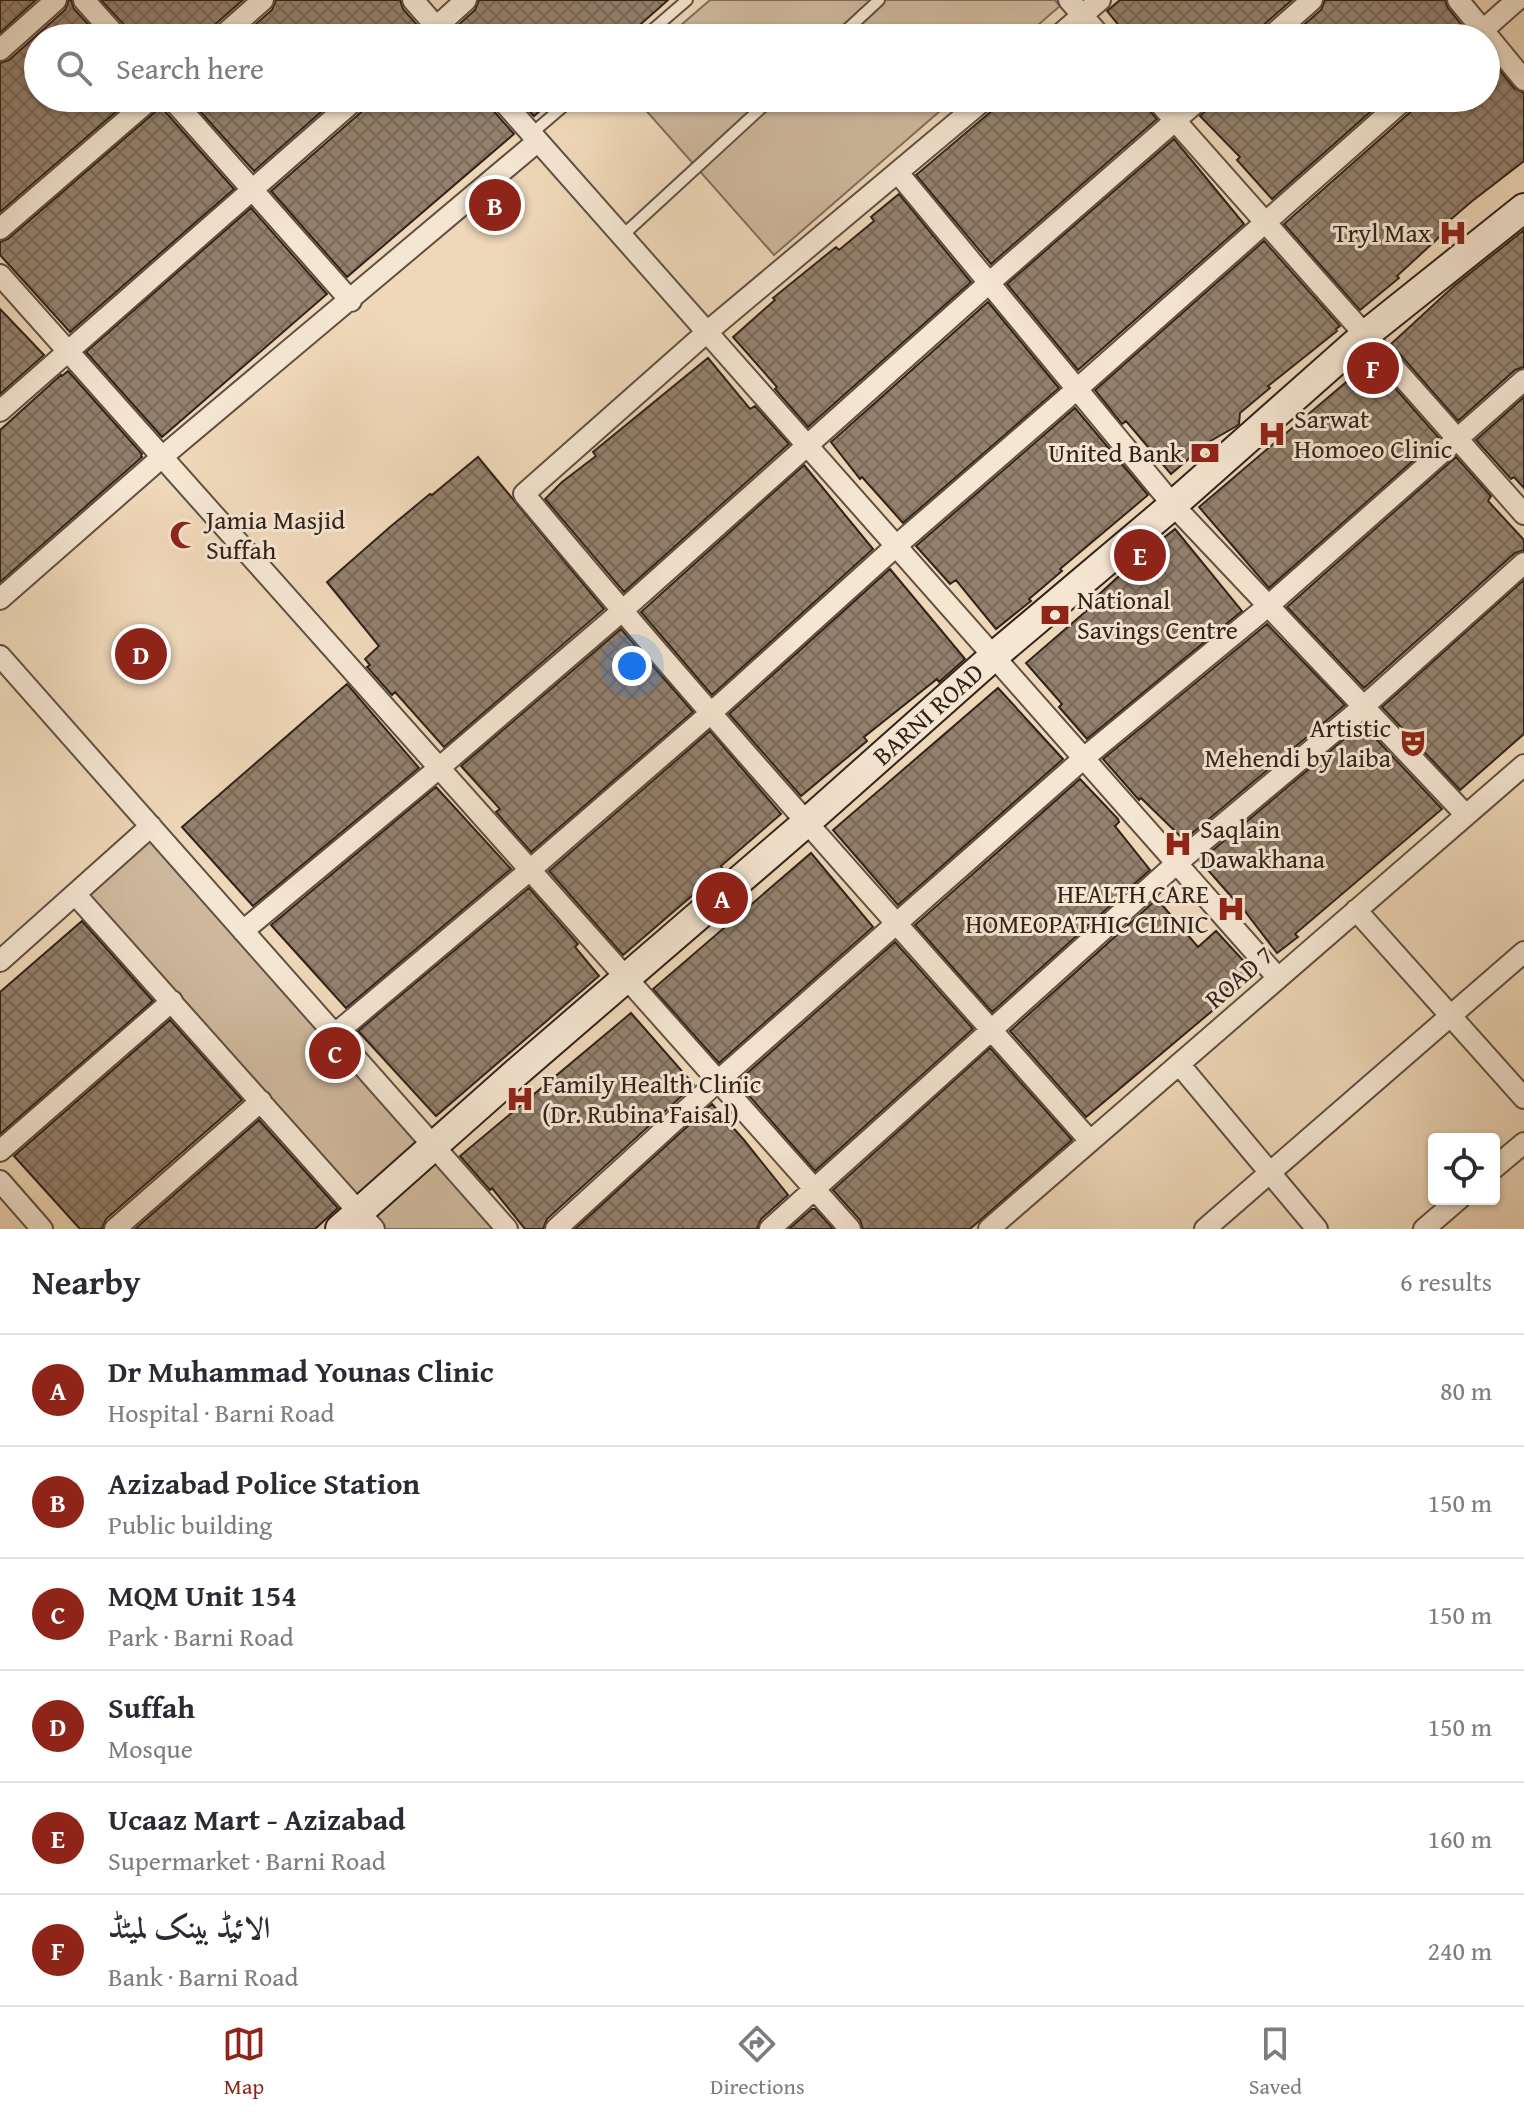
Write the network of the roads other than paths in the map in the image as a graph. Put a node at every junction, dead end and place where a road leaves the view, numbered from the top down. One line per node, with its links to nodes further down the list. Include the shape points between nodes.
1 (56, 0): 13 (street)
2 (84, 0): 14 (street)
3 (263, 0): 15 (street)
4 (413, 0): 16 (street)
5 (466, 0): 17 (street)
6 (687, 0): 18 (lane)
7 (879, 0): 19 (lane)
8 (1100, 0): 12 (street)
9 (1312, 0): 21 (street)
10 (1458, 0): 22 (street)
11 (1517, 0): 23 (street)
12 (1076, 8): 20 (street)
13 (29, 24)
14 (105, 24)
15 (236, 24)
16 (429, 24)
17 (445, 24)
18 (659, 24)
19 (853, 24)
20 (1090, 24)
21 (1285, 24)
22 (1472, 24)
23 (1489, 24)
24 (24, 29): 25 (street)
25 (0, 50)
26 (1500, 56): 27 (street)
27 (1524, 80)
28 (136, 112): 44 (street)
29 (183, 112): 41 (street)
30 (341, 112): 41 (street)
31 (512, 112): 39 (street)
32 (560, 112): 39 (lane)
33 (757, 112): 45 (lane)
34 (970, 112): 40 (street)
35 (1167, 112): 38 (street)
36 (1185, 112): 38 (street)
37 (1390, 112): 43 (street)
38 (1175, 121): 43 (street); 47 (street)
39 (535, 138): 45 (street); 48 (street)
40 (898, 173): 47 (street); 49 (street)
41 (253, 191): 48 (street); 51 (street)
42 (1524, 208): 50 (street, BARNI ROAD)
43 (1266, 223): 50 (street); 53 (street)
44 (0, 229)
45 (622, 236): 49 (street)
46 (0, 275): 51 (street)
47 (989, 283): 53 (street); 56 (street)
48 (351, 301): 57 (street)
49 (707, 332): 56 (street); 64 (street, via 524,494)
50 (1365, 335): 55 (street); 58 (street, BARNI ROAD)
51 (69, 353): 54 (street); 57 (street)
52 (1524, 380): 55 (street)
53 (1077, 389): 58 (street); 60 (street)
54 (0, 411)
55 (1456, 438): 59 (street); 63 (street)
56 (808, 446): 60 (street); 64 (street)
57 (162, 457): 62 (street); 71 (street)
58 (1173, 505): 63 (street); 66 (street, BARNI ROAD)
59 (1524, 514)
60 (896, 546): 66 (street); 68 (street)
61 (1524, 563): 67 (street)
62 (0, 599)
63 (1268, 606): 67 (street); 69 (street)
64 (622, 611): 68 (street); 71 (street)
65 (0, 656): 74 (street)
66 (994, 656): 69 (street); 73 (street, BARNI ROAD)
67 (1363, 707): 72 (street); 75 (street)
68 (711, 713): 73 (street); 76 (street)
69 (1084, 758): 75 (street); 79 (street)
70 (1524, 765): 72 (street, ROAD 7)
71 (439, 768): 76 (street); 80 (street)
72 (1466, 815): 78 (street, ROAD 7)
73 (807, 822): 79 (street); 84 (street, BARNI ROAD)
74 (151, 826): 77 (street); 80 (street)
75 (1177, 863): 83 (street); 87 (street)
76 (530, 870): 84 (street); 88 (street)
77 (75, 894): 82 (street); 85 (street)
78 (1356, 910): 83 (street, ROAD 7); 86 (street)
79 (897, 924): 87 (street); 90 (street)
80 (243, 931): 88 (street)
81 (1524, 952): 86 (street)
82 (0, 961)
83 (1278, 978): 89 (street, ROAD 7)
84 (627, 979): 90 (street); 95 (street, BARNI ROAD)
85 (172, 1001): 92 (street); 96 (street)
86 (1451, 1016): 91 (street); 98 (street)
87 (992, 1031): 93 (street); 100 (street)
88 (335, 1034): 95 (street)
89 (1179, 1064): 93 (street, ROAD 7); 98 (street)
90 (718, 1081): 100 (street); 107 (street)
91 (1524, 1098)
92 (261, 1101): 102 (street); 105 (street)
93 (1090, 1141): 103 (street, ROAD 7)
94 (1524, 1143): 97 (street)
95 (434, 1146): 102 (street, BARNI ROAD); 106 (street)
96 (0, 1151)
97 (1500, 1163)
98 (1270, 1173): 110 (street); 111 (street)
99 (0, 1181): 104 (street)
100 (815, 1190): 108 (street); 109 (street)
101 (1452, 1205): 112 (street)
102 (357, 1223)
103 (993, 1228)
104 (42, 1229)
105 (115, 1229)
106 (507, 1229)
107 (556, 1229)
108 (770, 1229)
109 (850, 1229)
110 (1205, 1229)
111 (1317, 1229)
112 (1424, 1229)

